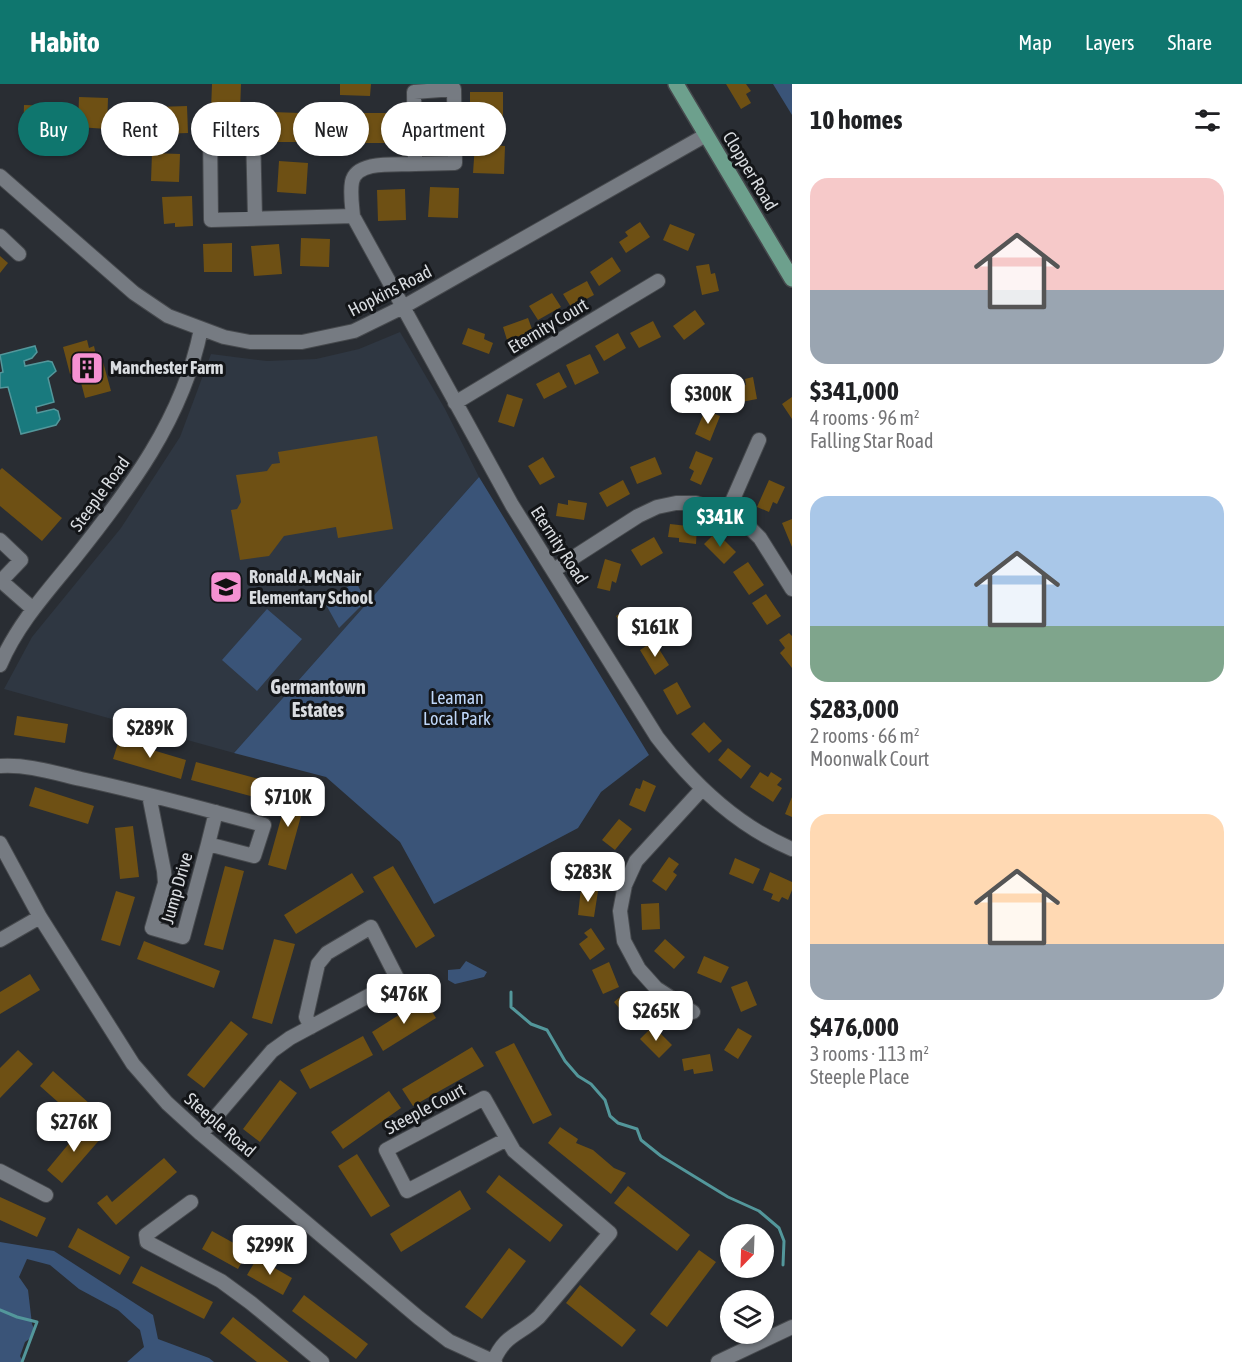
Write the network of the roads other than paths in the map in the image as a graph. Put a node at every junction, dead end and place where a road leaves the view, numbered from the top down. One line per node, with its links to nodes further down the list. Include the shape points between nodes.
1 (676, 84): 2 (main road, Clopper Road)
2 (706, 135): 9 (main road, Clopper Road); 11 (street, Hopkins Road)
3 (415, 164): 3 (street, via 414,92 454,88 455,162); 5 (street, via 364,166 357,171 352,181)
4 (0, 176): 12 (street, Hopkins Road, via 134,293 168,315)
5 (353, 216): 6 (street); 11 (street, Eternity Road)
6 (255, 218): 6 (street, via 211,220 210,132 253,130)
7 (0, 236): 8 (street)
8 (19, 254)
9 (792, 279)
10 (658, 280): 13 (street, Eternity Court)
11 (404, 307): 12 (street, Hopkins Road, via 354,331 302,342 250,342); 13 (street, Eternity Road)
12 (201, 329): 20 (street, Steeple Road, via 183,392 149,457 121,500)
13 (455, 403): 17 (street, Eternity Road)
14 (759, 440): 15 (street)
15 (727, 513): 17 (street, via 696,502 657,507); 19 (street, via 741,519 760,538)
16 (0, 540): 18 (street, via 21,560)
17 (554, 570): 23 (street, Eternity Road, via 657,737)
18 (1, 581): 20 (street)
19 (792, 589)
20 (33, 609): 21 (street, Steeple Road)
21 (0, 665)
22 (0, 766): 24 (street, Jump Drive, via 31,768)
23 (702, 789): 28 (street, Eternity Road, via 736,818); 31 (street, via 636,861 625,885 620,911 624,941 639,969 656,988)
24 (149, 795): 25 (street, Jump Drive); 27 (street, Jump Drive, via 165,883 152,928 183,937)
25 (216, 812): 27 (street); 27 (street, Jump Drive, via 264,825 254,856)
26 (0, 843): 29 (street, Steeple Road)
27 (208, 844)
28 (792, 849)
29 (40, 917): 30 (street); 33 (street, Steeple Road, via 133,1064)
30 (0, 940)
31 (693, 1012)
32 (311, 1027): 32 (street, via 398,980 371,927 327,953 318,964 306,1017); 33 (street, via 272,1051)
33 (201, 1134): 40 (street, Steeple Road, via 419,1318 449,1341)
34 (507, 1139): 34 (street, Steeple Court, via 484,1098 386,1150 407,1191); 40 (street, Steeple Court, via 514,1151 610,1233 539,1317 500,1346)
35 (0, 1171): 36 (street)
36 (46, 1195)
37 (191, 1202): 39 (street, via 146,1235 147,1242 221,1281)
38 (792, 1328): 41 (street)
39 (322, 1362)
40 (494, 1362)
41 (718, 1362)

